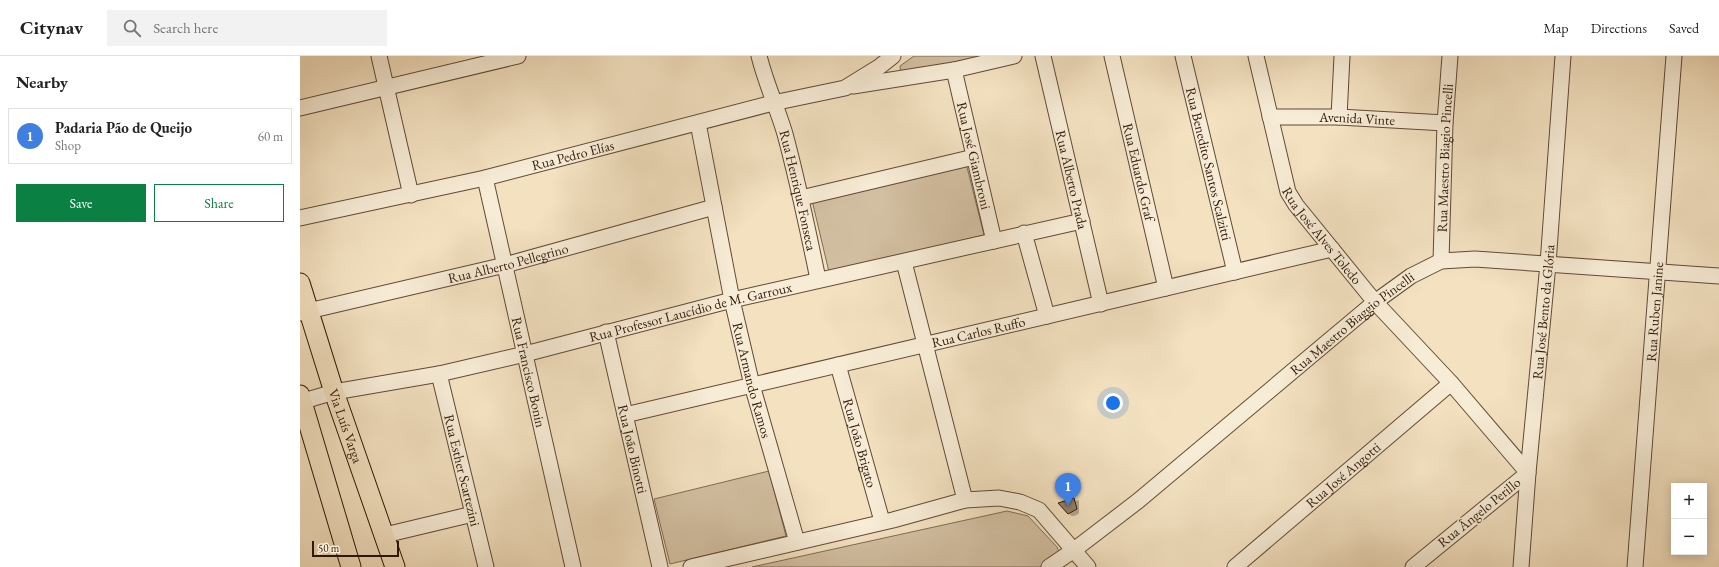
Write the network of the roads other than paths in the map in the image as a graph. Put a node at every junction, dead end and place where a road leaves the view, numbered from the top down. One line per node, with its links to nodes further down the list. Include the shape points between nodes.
1 (379, 56): 15 (street)
2 (518, 56): 15 (street)
3 (760, 56): 17 (street, Rua Henrique Fonseca)
4 (893, 56): 16 (street, Rua Pedro Elías)
5 (1014, 56): 14 (street, Rua Pedro Elías)
6 (1043, 56): 29 (street, Rua Alberto Prada)
7 (1112, 56): 42 (street, Rua Eduardo Graf)
8 (1183, 56): 38 (street, Rua Benedito Santos Scalzitti)
9 (1256, 56): 19 (street, Rua José Alves Toledo)
10 (1342, 56): 20 (street)
11 (1450, 56): 22 (street, Rua Maestro Biagio Pincelli)
12 (1563, 56): 35 (street, Rua José Bento da Glória)
13 (1674, 56): 37 (street, Rua Ruben Janine)
14 (954, 70): 16 (street, Rua Pedro Elías); 23 (street, Rua José Giambroni)
15 (387, 88): 18 (street); 25 (street)
16 (844, 88): 17 (street, Rua Pedro Elías)
17 (773, 103): 21 (street, Rua Pedro Elías); 26 (street, Rua Henrique Fonseca, via 784,132)
18 (300, 108)
19 (1270, 116): 20 (street, Avenida Vinte); 32 (street, Rua José Alves Toledo, via 1288,192)
20 (1339, 117): 22 (street, Avenida Vinte)
21 (698, 123): 24 (street, Rua Pedro Elías); 27 (street, Rua Armando Ramos)
22 (1445, 123): 33 (street, Rua Maestro Biagio Pincelli)
23 (974, 157): 26 (street); 31 (street, Rua José Giambroni)
24 (485, 178): 25 (street, Rua Pedro Elías); 36 (street, Rua Francisco Bonin)
25 (412, 195): 28 (street, Rua Pedro Elías)
26 (801, 198): 40 (street, Rua Henrique Fonseca)
27 (714, 207): 36 (street, Rua Alberto Pellegrino); 43 (street, Rua Armando Ramos)
28 (300, 218)
29 (1082, 221): 30 (street, Rua Professor Laucídio de M. Garroux); 45 (street, Rua Alberto Prada)
30 (1024, 233): 31 (street, Rua Professor Laucídio de M. Garroux); 47 (street)
31 (994, 241): 34 (street, Rua Professor Laucídio de M. Garroux)
32 (1332, 249): 38 (street, Rua Carlos Ruffo); 44 (street, Rua José Alves Toledo)
33 (1441, 261): 35 (street, Rua Maestro Biaggio Pincelli, via 1475,259); 44 (street, Rua Maestro Biaggio Pincelli, via 1411,276)
34 (904, 262): 40 (street, Rua Professor Laucídio de M. Garroux); 49 (street)
35 (1548, 264): 37 (street, Rua Maestro Biaggio Pincelli); 58 (street, Rua José Bento da Glória)
36 (505, 265): 46 (street, Rua Alberto Pellegrino); 50 (street, Rua Francisco Bonin)
37 (1658, 271): 39 (street, Rua Maestro Biaggio Pincelli); 76 (street, Rua Ruben Janine)
38 (1235, 272): 42 (street, Rua Carlos Ruffo)
39 (1719, 276)
40 (818, 279): 43 (street, Rua Professor Laucídio de M. Garroux)
41 (300, 283): 46 (main road, Via Luís Varga)
42 (1166, 288): 45 (street, Rua Carlos Ruffo)
43 (732, 300): 48 (street, Rua Professor Laucídio de M. Garroux); 54 (street, Rua Armando Ramos)
44 (1375, 302): 53 (street, Rua José Alves Toledo); 64 (street, Rua Maestro Biaggio Pincelli, via 1138,501)
45 (1101, 304): 47 (street, Rua Carlos Ruffo)
46 (304, 312): 55 (main road, Via Luís Varga)
47 (1047, 316): 49 (street, Rua Carlos Ruffo)
48 (606, 332): 50 (street, Rua Professor Laucídio de M. Garroux); 57 (street, Rua João Binotti)
49 (925, 345): 51 (street, Rua Carlos Ruffo); 59 (street)
50 (525, 354): 52 (street, Rua Professor Laucídio de M. Garroux); 68 (street, Rua Francisco Bonin)
51 (838, 365): 54 (street, Rua Carlos Ruffo); 61 (street, Rua João Brigato)
52 (439, 374): 55 (street, Rua Professor Laucídio de M. Garroux); 60 (street, Rua Esther Scartezini)
53 (1451, 383): 58 (street, Rua José Alves Toledo); 73 (street, Rua José Angotti)
54 (752, 385): 57 (street, Rua Carlos Ruffo); 63 (street, Rua Armando Ramos)
55 (334, 392): 56 (street, Rua Professor Laucídio de M. Garroux); 62 (main road, Via Luís Varga)
56 (301, 399): 65 (main road)
57 (624, 415): 69 (street, Rua João Binotti)
58 (1528, 473): 74 (street, Rua Ângelo Perillo); 75 (street, Rua José Bento da Glória)
59 (965, 500): 61 (street); 64 (street, via 999,498 1020,502 1039,510)
60 (472, 514): 62 (street); 67 (street, Rua Esther Scartezini)
61 (882, 521): 63 (street)
62 (385, 535): 66 (main road, Via Luís Varga)
63 (797, 542): 70 (street)
64 (1074, 550): 71 (street, Rua Maestro Biaggio Pincelli); 72 (street)
65 (351, 567)
66 (395, 567)
67 (486, 567)
68 (572, 567)
69 (660, 567)
70 (691, 567)
71 (1049, 567)
72 (1088, 567)
73 (1235, 567)
74 (1412, 567)
75 (1521, 567)
76 (1635, 567)

